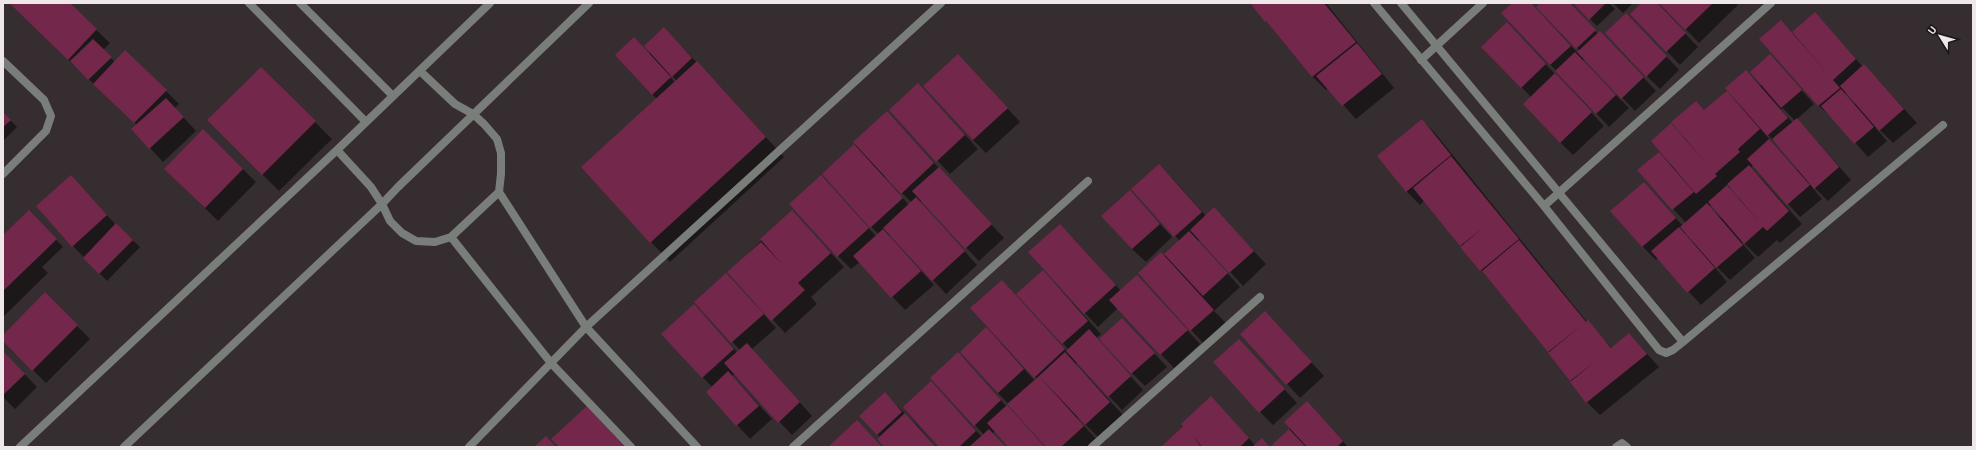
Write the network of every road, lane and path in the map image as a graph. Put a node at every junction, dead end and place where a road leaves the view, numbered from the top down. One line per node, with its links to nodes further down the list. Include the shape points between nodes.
1 (249, 3): 16 (street)
2 (300, 3): 14 (street)
3 (490, 3): 13 (street)
4 (589, 3): 15 (street)
5 (941, 3): 27 (street)
6 (1374, 3): 11 (street)
7 (1402, 3): 10 (street)
8 (1483, 3): 10 (street)
9 (1771, 3): 22 (street)
10 (1437, 45): 11 (street); 22 (street)
11 (1421, 60): 24 (street)
12 (3, 61): 19 (street, via 44,100 51,116 46,131)
13 (420, 71): 14 (street); 15 (street, via 455,104)
14 (393, 96): 16 (street)
15 (473, 114): 21 (street, via 497,139 501,153); 23 (street)
16 (366, 122): 18 (street)
17 (1943, 125): 28 (street)
18 (337, 150): 23 (street, via 364,179); 30 (street)
19 (3, 174)
20 (1088, 180): 35 (street)
21 (498, 192): 25 (street); 27 (street)
22 (1560, 192): 24 (street); 28 (street)
23 (382, 204): 25 (street, via 390,221 402,233 416,241 434,242); 31 (street)
24 (1544, 206): 28 (street, via 1659,350 1666,353)
25 (451, 236): 29 (street)
26 (1260, 297): 36 (street)
27 (586, 328): 29 (street); 34 (street)
28 (1683, 342)
29 (551, 363): 32 (street); 33 (street)
30 (20, 447)
31 (124, 447)
32 (469, 447)
33 (631, 447)
34 (697, 447)
35 (793, 447)
36 (1092, 447)
37 (1616, 447): 38 (street, via 1622,443)
38 (1627, 447)

